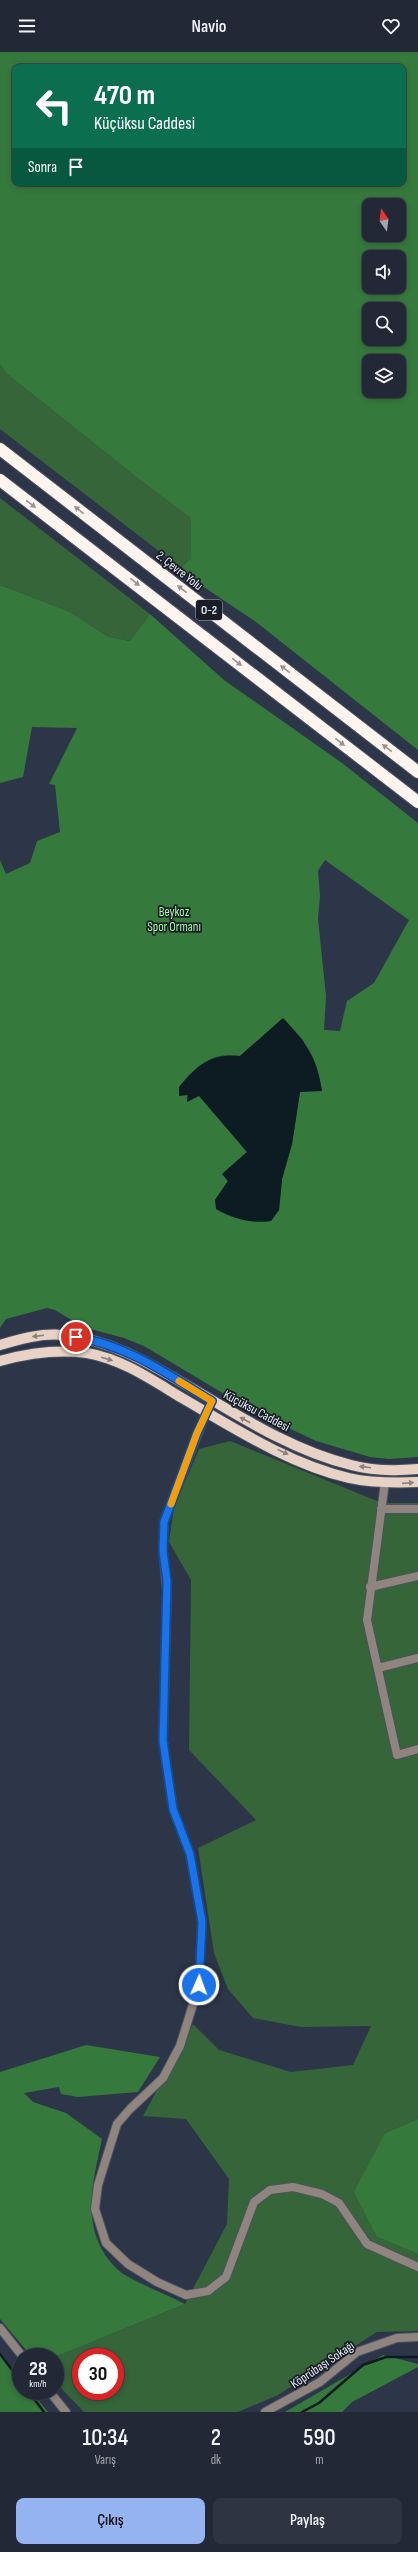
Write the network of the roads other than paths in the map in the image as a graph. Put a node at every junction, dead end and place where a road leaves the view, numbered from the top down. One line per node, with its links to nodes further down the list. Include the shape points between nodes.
1 (0, 449): 3 (highway, 2. Çevre Yolu / O-2, one-way to 1)
2 (0, 480): 4 (highway, O-2, one-way to 4)
3 (418, 772)
4 (418, 802)
5 (0, 1346): 7 (main road, Küçüksu Caddesi, one-way to 5, via 133,1353 92,1340 61,1335 25,1338)
6 (0, 1361): 8 (main road, Küçüksu Caddesi, one-way to 8, via 27,1353 60,1350 88,1354 128,1365)
7 (150, 1364): 8 (main road); 9 (main road, Küçüksu Caddesi)
8 (143, 1374): 10 (main road, Küçüksu Caddesi)
9 (212, 1401): 10 (main road); 12 (main road, Küçüksu Caddesi, one-way to 9, via 352,1466 305,1449)
10 (206, 1412): 13 (main road, Küçüksu Caddesi, one-way to 13, via 300,1461 349,1478); 22 (street, via 164,1522 163,1551 167,1584 163,1741 173,1809 190,1854 202,1922 199,1985 180,2046 163,2078 117,2124 98,2185 96,2209 106,2243 128,2264 157,2282 186,2295 208,2291 226,2277 254,2202 270,2190 293,2187 322,2194 339,2203 367,2244)
11 (418, 1469): 12 (main road, Küçüksu Caddesi)
12 (385, 1470): 13 (main road)
13 (385, 1482): 14 (main road, Küçüksu Caddesi, one-way to 14); 15 (street)
14 (418, 1482)
15 (381, 1509): 16 (street); 18 (street)
16 (418, 1509)
17 (418, 1576): 18 (street)
18 (370, 1587): 20 (street, via 367,1620)
19 (418, 1658): 20 (street)
20 (378, 1668): 21 (street, via 397,1755)
21 (418, 1749)
22 (418, 2267)
23 (0, 2328): 25 (street)
24 (418, 2338): 28 (street, Köprübaşı Sokağı, via 398,2338 357,2352 320,2382)
25 (16, 2348)
26 (56, 2400): 27 (street)
27 (66, 2412)
28 (265, 2412)

